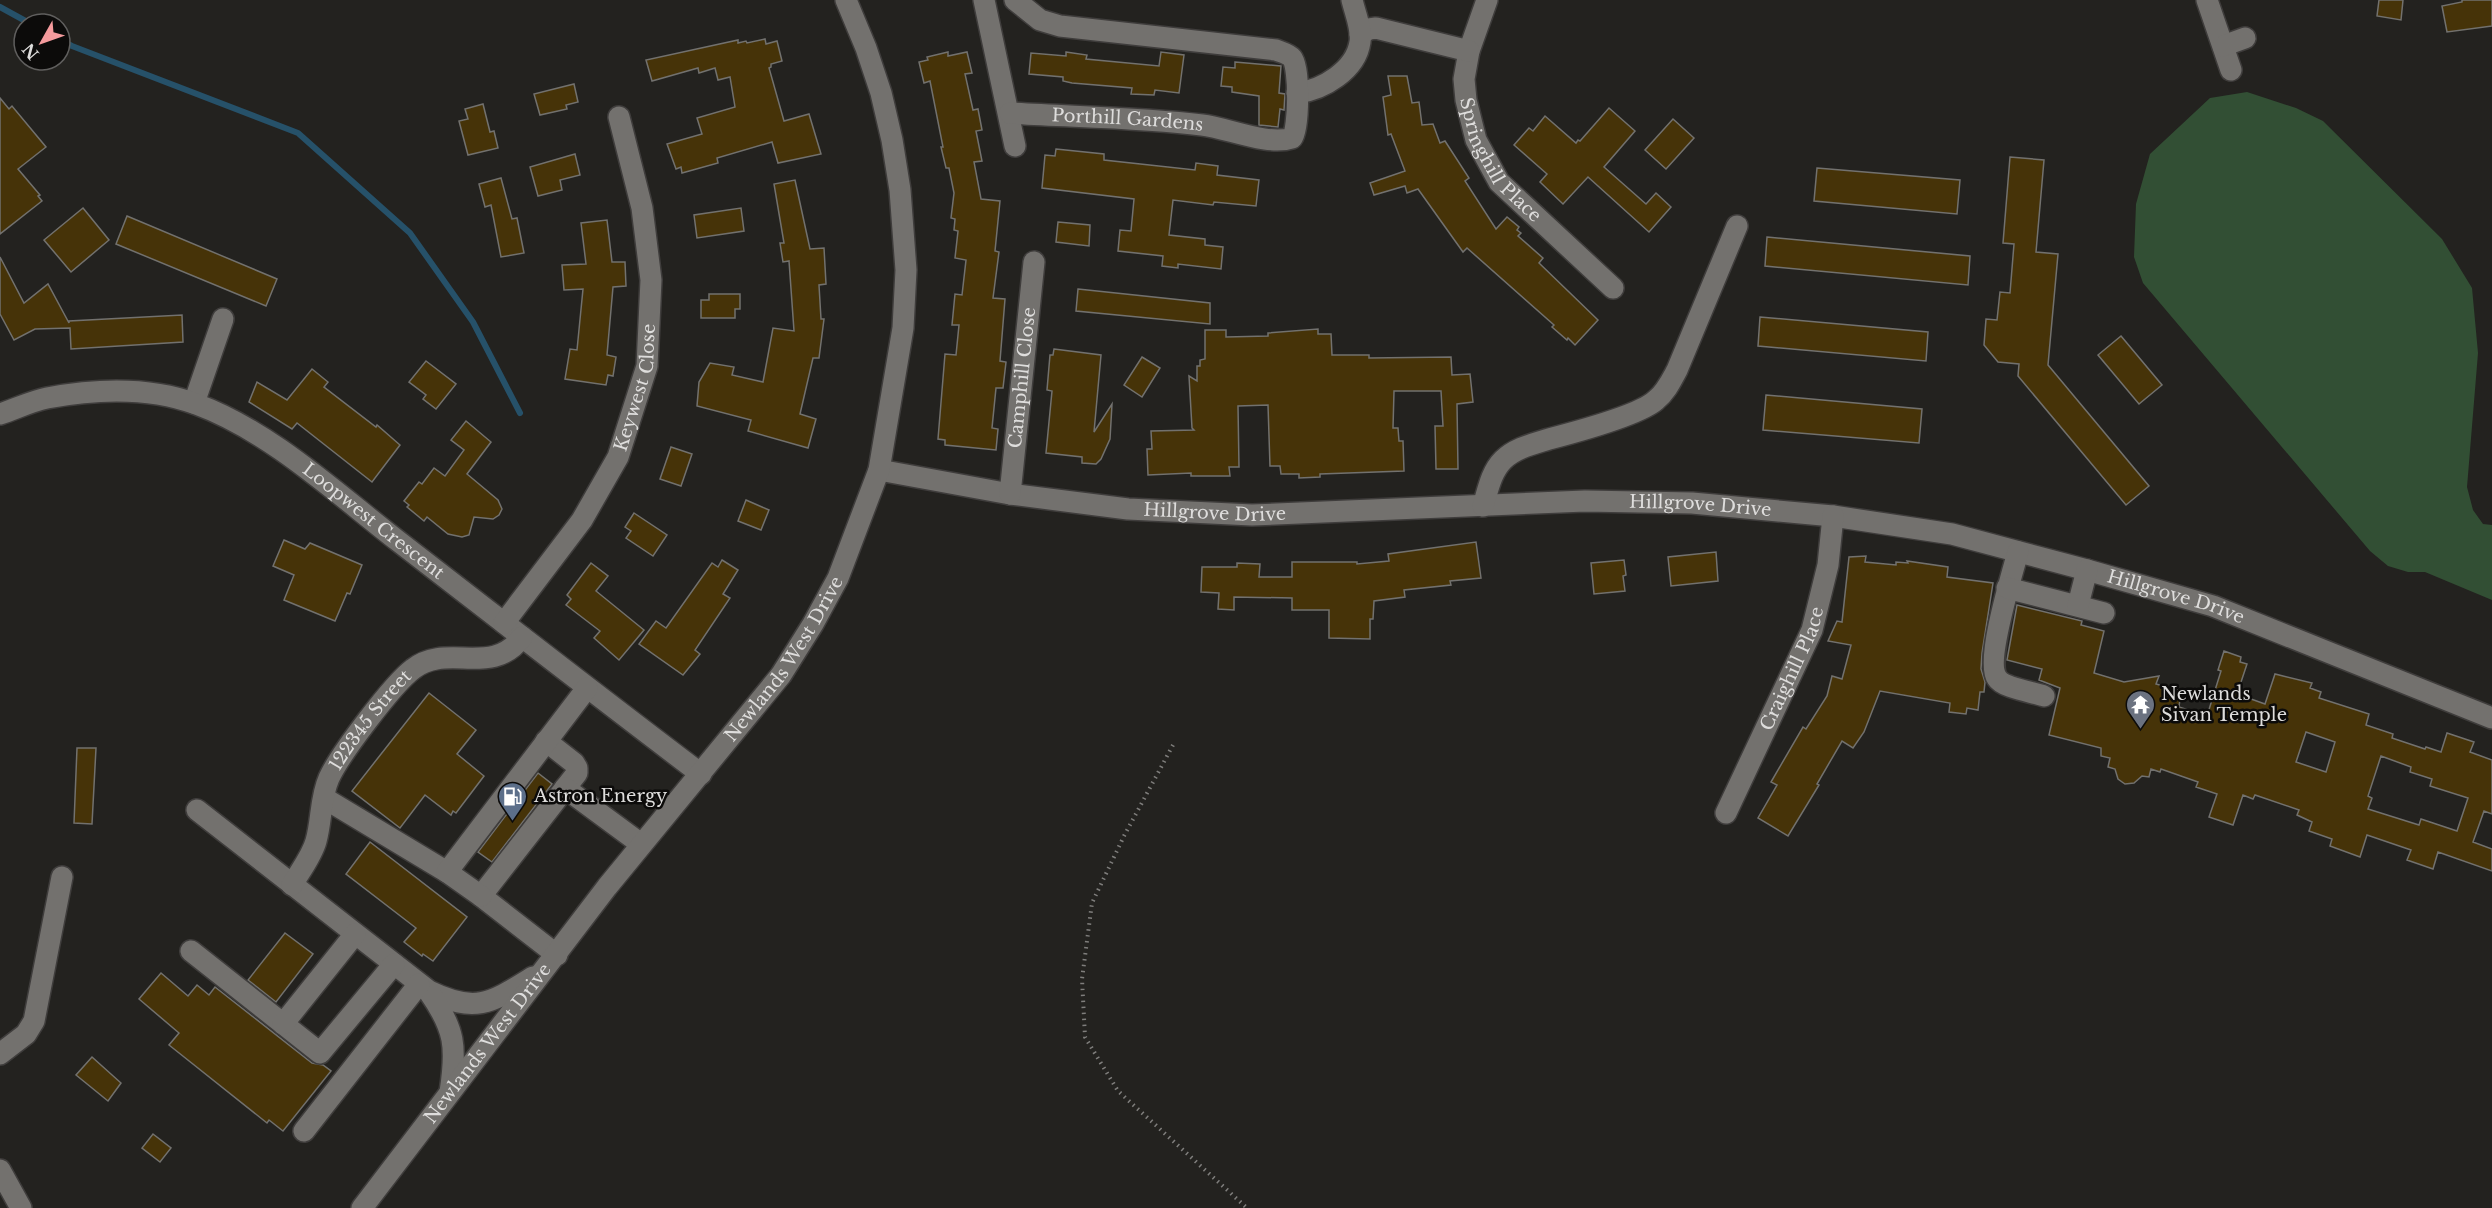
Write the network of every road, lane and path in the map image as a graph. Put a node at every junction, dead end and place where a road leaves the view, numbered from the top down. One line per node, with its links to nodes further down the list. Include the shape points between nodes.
1 (846, 0): 22 (street, Newlands West Drive, via 881,93 904,226 903,328)
2 (984, 0): 13 (street)
3 (1015, 0): 12 (street, via 1040,20 1060,26 1276,50 1294,60)
4 (1352, 0): 7 (street)
5 (1487, 0): 10 (street, Springhill Place)
6 (2206, 0): 9 (street)
7 (1360, 33): 10 (street, via 1376,28); 12 (street, via 1360,45 1343,71 1319,88)
8 (2245, 38): 9 (street)
9 (2223, 46): 11 (street)
10 (1469, 51): 18 (street, Springhill Place, via 1464,79 1466,100 1476,140 1500,182)
11 (2231, 70)
12 (1297, 93): 13 (street, Porthill Gardens, via 1296,128 1292,138 1286,140 1203,125)
13 (1010, 113): 15 (street)
14 (620, 117): 31 (street, Keywest Close, via 642,208 651,280 646,366 618,457 582,520)
15 (1015, 146)
16 (1737, 226): 24 (street, via 1666,390 1654,403 1635,411 1525,446 1504,458 1490,482)
17 (1035, 262): 23 (street, Camphill Close)
18 (1613, 288)
19 (223, 319): 20 (street)
20 (194, 403): 21 (street, Loopwest Crescent, via 162,395 101,391 46,399); 31 (street, Loopwest Crescent, via 259,435)
21 (0, 414)
22 (879, 470): 23 (street, Hillgrove Drive); 38 (street, Newlands West Drive, via 838,578 813,624 781,675)
23 (1010, 494): 24 (street, Hillgrove Drive, via 1128,509 1252,516)
24 (1483, 506): 25 (street, Hillgrove Drive, via 1585,501 1692,503)
25 (1833, 516): 26 (street, Hillgrove Drive, via 1952,534); 42 (street, Craighill Place, via 1828,565 1812,630)
26 (2018, 552): 27 (street, Hillgrove Drive); 28 (street)
27 (2087, 570): 29 (street); 35 (street, Hillgrove Drive, via 2213,606)
28 (2007, 588): 29 (street); 34 (street, via 1992,663 1995,677)
29 (2078, 605): 30 (street)
30 (2104, 613)
31 (504, 623): 32 (street, Loopwest Crescent)
32 (522, 637): 33 (street, Loopwest Crescent); 40 (street, 122345 Street, via 505,654 439,659 423,662 411,670 342,756 329,778)
33 (587, 688): 36 (street); 38 (street, Loopwest Crescent)
34 (2044, 696)
35 (2492, 718)
36 (546, 741): 39 (street, via 577,768); 44 (street)
37 (1173, 744): 63 (path, via 1092,903 1082,979 1085,1037 1118,1091)
38 (701, 774): 43 (street, Newlands West Drive)
39 (565, 788): 43 (street); 47 (street)
40 (324, 798): 44 (street); 46 (street, 122345 Street, via 316,842)
41 (197, 810): 46 (street)
42 (1726, 813)
43 (641, 844): 50 (street, Newlands West Drive)
44 (447, 872): 47 (street)
45 (62, 877): 56 (street, via 34,1021 26,1034)
46 (292, 885): 48 (street)
47 (481, 896): 50 (street)
48 (355, 934): 51 (street); 54 (street)
49 (191, 951): 54 (street)
50 (557, 955): 52 (street, Newlands West Drive)
51 (394, 964): 53 (street); 55 (street)
52 (542, 972): 53 (street, via 500,996 471,1005 452,1002); 58 (street, Newlands West Drive)
53 (424, 988): 57 (street); 58 (street, via 450,1026 454,1067)
54 (283, 1024): 55 (street)
55 (320, 1053): 57 (street)
56 (0, 1054)
57 (350, 1073): 59 (street)
58 (450, 1092): 62 (street, Newlands West Drive)
59 (304, 1131)
60 (0, 1170): 61 (street)
61 (21, 1208)
62 (362, 1208)
63 (1247, 1208)

